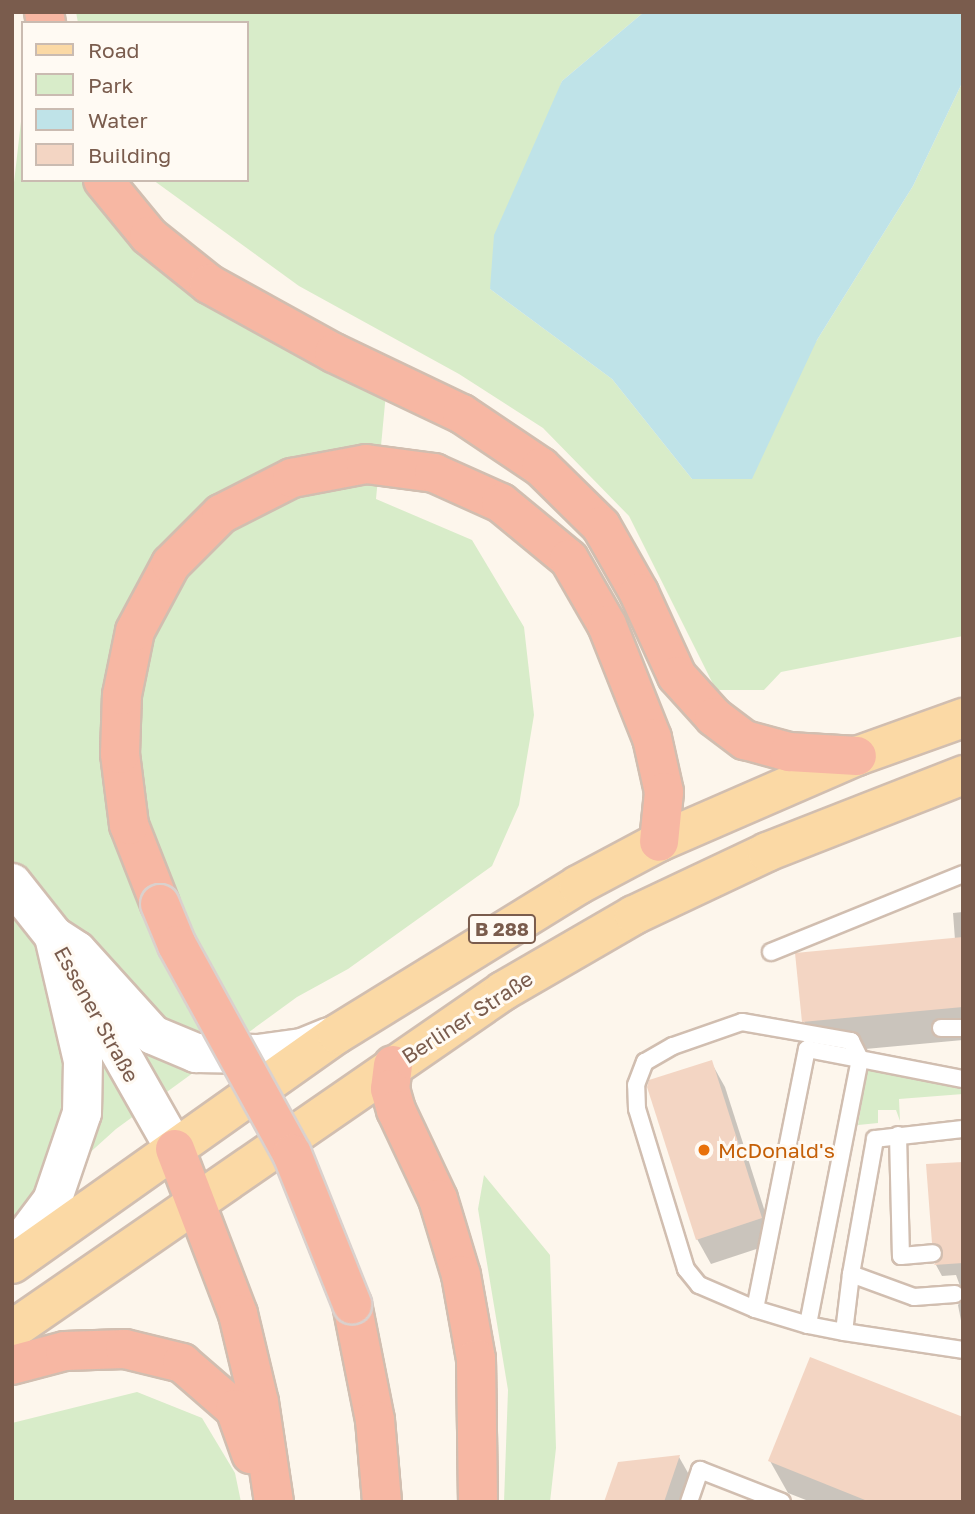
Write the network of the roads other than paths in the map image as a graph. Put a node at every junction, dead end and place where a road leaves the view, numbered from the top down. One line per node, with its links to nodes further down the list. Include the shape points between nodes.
1 (105, 182): 3 (highway, via 149,236 209,284 334,353 462,414 541,467 601,526 639,593 677,676 714,717 746,740 789,752)
2 (963, 718): 3 (main road, B 288)
3 (857, 756): 5 (main road, B 288)
4 (963, 775): 14 (main road, Berliner Straße / B 288, via 767,852 634,915 503,991)
5 (659, 842): 12 (main road, B 288, via 485,939); 33 (highway, bridge, via 664,792 652,737 607,625 569,559 501,503 434,473 366,464 292,478 221,514 171,564 135,631 122,695 120,754 129,825 177,945 292,1154 352,1304 376,1420)
6 (963, 874): 9 (lane)
7 (12, 883): 8 (main road, Essener Straße)
8 (54, 936): 12 (main road, via 77,951 153,1035 196,1053 258,1054 302,1048); 18 (main road, Essener Straße); 21 (main road, via 83,1061 82,1112 52,1201)
9 (771, 952)
10 (941, 1028): 11 (lane)
11 (963, 1028)
12 (337, 1034): 18 (main road, B 288)
13 (860, 1059): 15 (lane); 25 (lane, via 807,1049); 25 (lane, via 851,1041 742,1022 673,1046 645,1062 636,1085 637,1109 686,1269 699,1286); 26 (lane)
14 (393, 1065): 19 (main road, Berliner Straße / B 288); 34 (highway, via 390,1089 396,1110 438,1199 461,1275 476,1359)
15 (963, 1079)
16 (963, 1129): 17 (lane)
17 (898, 1135): 20 (lane, via 901,1256); 23 (lane, via 875,1139)
18 (175, 1149): 19 (highway); 22 (main road, B 288)
19 (195, 1202): 27 (main road, Berliner Straße / B 288); 32 (highway, via 238,1314 259,1402)
20 (933, 1253)
21 (12, 1254)
22 (12, 1264)
23 (851, 1274): 24 (lane, via 914,1297); 28 (lane)
24 (956, 1294)
25 (755, 1309): 26 (lane)
26 (808, 1325): 28 (lane)
27 (12, 1330)
28 (844, 1332): 29 (lane)
29 (963, 1350)
30 (12, 1365): 31 (highway, via 65,1351 125,1349 182,1363 235,1409)
31 (261, 1502)
32 (274, 1502)
33 (382, 1502)
34 (478, 1502)
35 (689, 1502): 36 (lane, via 700,1470)
36 (782, 1502)

